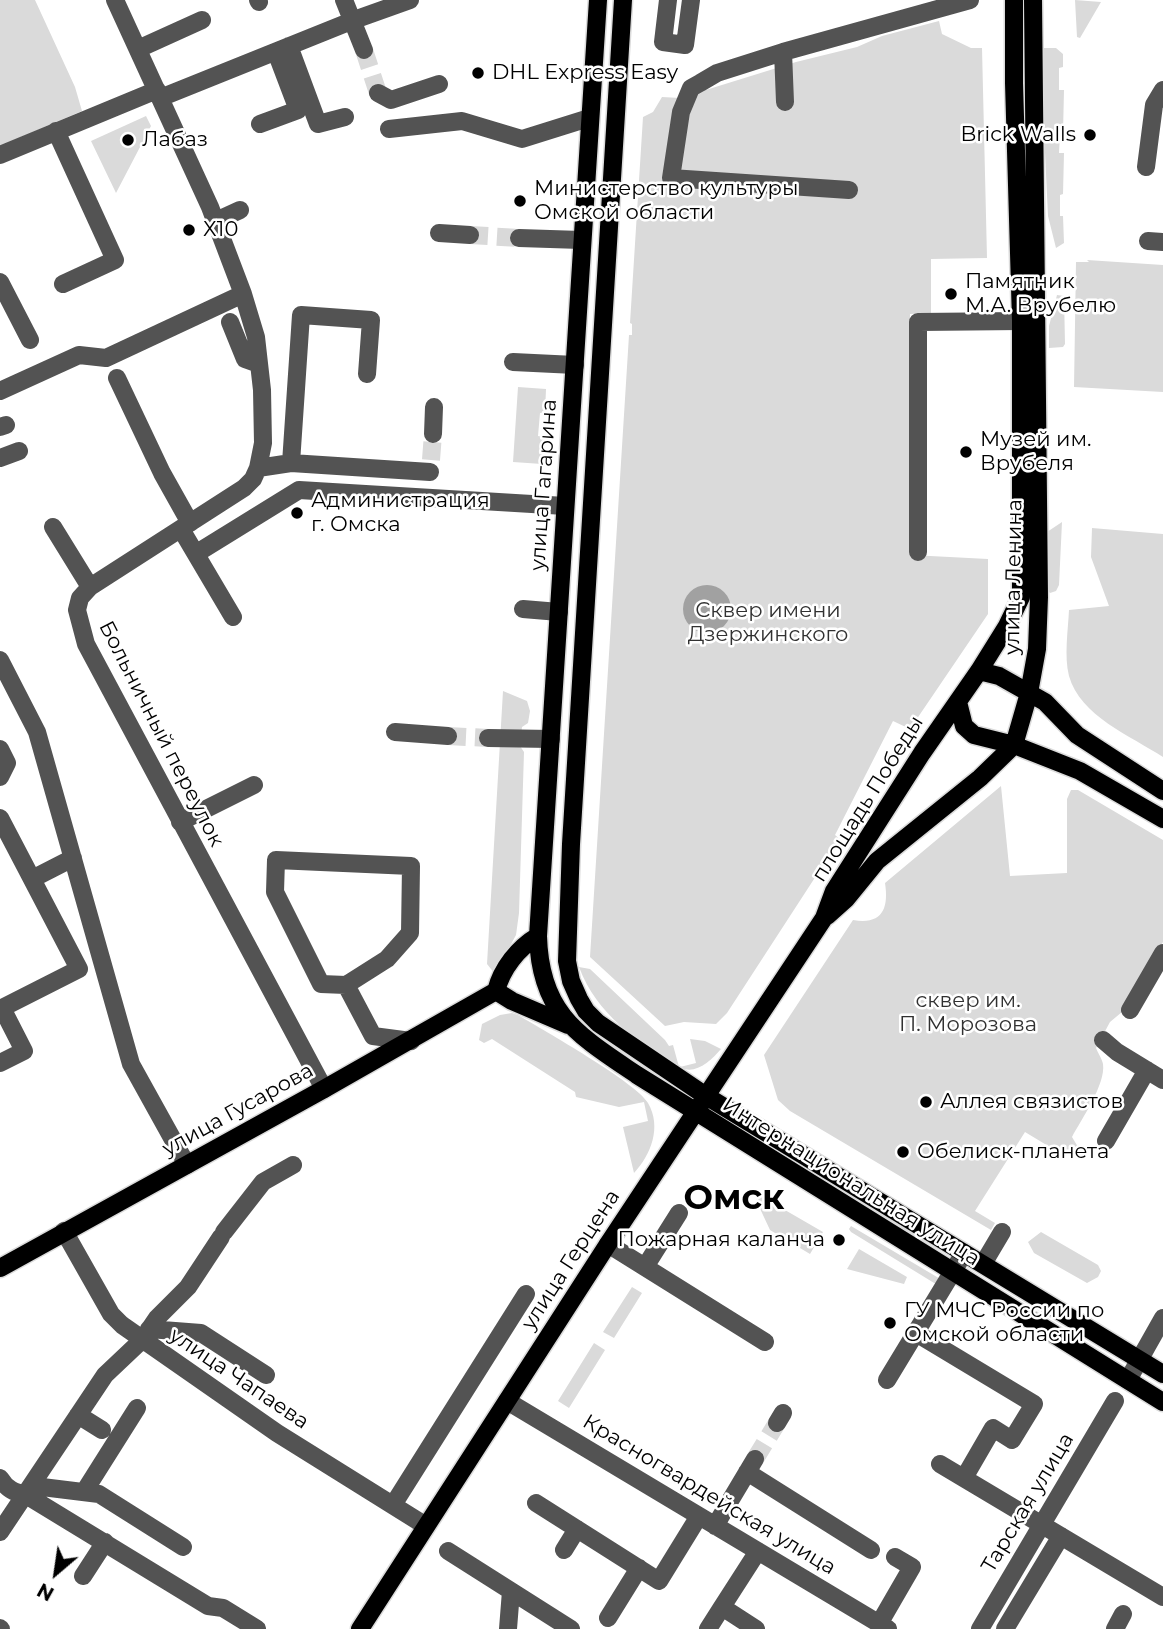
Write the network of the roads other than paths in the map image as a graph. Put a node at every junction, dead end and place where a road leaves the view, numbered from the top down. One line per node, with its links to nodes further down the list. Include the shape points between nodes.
1 (115, 0): 13 (street)
2 (344, 0): 11 (street)
3 (410, 0): 11 (street)
4 (598, 0): 23 (main road, улица Гагарина)
5 (623, 0): 68 (main road)
6 (668, 0): 7 (street, via 663,43 685,45)
7 (691, 0)
8 (970, 0): 16 (street)
9 (1014, 0): 40 (main road, улица Ленина)
10 (1033, 0): 70 (main road, улица Ленина, via 1039,633)
11 (358, 19): 14 (street); 15 (street)
12 (202, 20): 13 (street)
13 (138, 49): 20 (street)
14 (282, 49): 20 (street); 22 (street, via 318,124); 24 (street, via 298,110)
15 (368, 49)
16 (783, 52): 21 (street); 29 (street, via 717,73 691,89 681,112 671,178)
17 (439, 84): 19 (street, via 391,100)
18 (1163, 90): 28 (street, via 1154,105)
19 (378, 93)
20 (158, 94): 26 (street); 31 (street)
21 (785, 102)
22 (345, 117)
23 (589, 118): 25 (street, via 522,139 462,121); 35 (main road, улица Гагарина)
24 (260, 124)
25 (389, 129)
26 (56, 131): 27 (street); 37 (street, via 115,260)
27 (0, 155)
28 (1146, 167)
29 (849, 190)
30 (240, 210): 31 (street)
31 (216, 221): 38 (street)
32 (439, 233): 33 (street)
33 (470, 235)
34 (519, 238): 35 (street)
35 (581, 240): 45 (main road, улица Гагарина)
36 (0, 282): 42 (street)
37 (63, 284)
38 (241, 289): 39 (street); 44 (street); 48 (street, via 106,358 79,355)
39 (195, 304)
40 (1021, 321): 59 (street, via 918,322); 62 (main road, улица Ленина)
41 (230, 323): 44 (street, via 245,359)
42 (30, 340)
43 (513, 362): 45 (street)
44 (259, 364): 54 (street, via 263,443)
45 (575, 365): 56 (main road, улица Гагарина)
46 (367, 374): 53 (street, via 371,320 300,315)
47 (117, 378): 57 (street)
48 (0, 391)
49 (434, 407): 50 (street)
50 (433, 434)
51 (19, 452): 52 (street)
52 (0, 458)
53 (290, 463): 54 (street); 55 (street, via 431,466)
54 (258, 468): 57 (street, via 244,488)
55 (428, 497): 56 (street); 60 (street, via 299,490)
56 (565, 506): 64 (main road, улица Гагарина)
57 (186, 526): 60 (street); 61 (street)
58 (53, 527): 61 (street)
59 (918, 552)
60 (197, 553): 65 (street)
61 (90, 587): 83 (street, Больничный переулок, via 77,610 86,644)
62 (1021, 597): 69 (main road, площадь Победы)
63 (523, 609): 64 (street)
64 (559, 612): 66 (main road, улица Гагарина)
65 (233, 617)
66 (556, 659): 68 (main road); 75 (main road, улица Гагарина)
67 (0, 660): 84 (street, via 37,732)
68 (582, 661): 101 (main road, Интернациональная улица, via 566,961 571,981 586,1011 598,1023)
69 (979, 671): 70 (main road, via 999,676); 71 (main road, площадь Победы)
70 (1029, 694): 76 (main road); 80 (main road, via 1045,702 1077,735)
71 (959, 708): 76 (main road, via 964,726 974,735); 86 (main road, площадь Победы, via 922,753 834,891)
72 (394, 732): 73 (street)
73 (448, 736)
74 (488, 738): 75 (street)
75 (551, 739): 87 (main road, улица Гагарина)
76 (1014, 746): 82 (main road, via 1091,777); 86 (main road, площадь Победы, via 877,861)
77 (0, 749): 78 (street, via 7,763)
78 (0, 778)
79 (254, 785): 83 (street)
80 (1163, 791)
81 (0, 818): 85 (street)
82 (1163, 819)
83 (180, 822): 100 (street, Больничный переулок)
84 (73, 858): 85 (street); 104 (street, via 131,1065)
85 (32, 879): 92 (street, via 79,968)
86 (824, 918): 101 (main road, улица Герцена)
87 (538, 936): 89 (main road, улица Гагарина); 91 (main road, via 520,947)
88 (1163, 953): 93 (street)
89 (542, 973): 94 (main road, Интернациональная улица)
90 (346, 985): 90 (street, via 387,958 410,933 411,866 276,860 275,892 321,984); 96 (street, via 373,1036)
91 (496, 991): 94 (main road); 96 (main road, улица Гусарова)
92 (1, 1007): 97 (street, via 24,1051)
93 (1130, 1010)
94 (568, 1025): 102 (main road, Интернациональная улица)
95 (1103, 1040): 98 (street)
96 (411, 1041): 100 (main road, улица Гусарова)
97 (0, 1063)
98 (1147, 1070): 99 (street); 103 (street)
99 (1163, 1080)
100 (324, 1089): 104 (main road, улица Гусарова)
101 (706, 1096): 102 (main road, улица Герцена); 110 (main road, Интернациональная улица)
102 (695, 1112): 109 (main road, улица Герцена); 114 (main road, Интернациональная улица)
103 (1106, 1141)
104 (187, 1165): 107 (main road, улица Гусарова)
105 (293, 1165): 118 (street, via 263,1182 188,1287)
106 (679, 1213): 112 (street)
107 (64, 1231): 113 (main road, улица Гусарова); 118 (street, улица Чапаева, via 111,1314 122,1325)
108 (1002, 1232): 111 (street)
109 (608, 1244): 112 (street); 125 (main road, улица Герцена)
110 (964, 1253): 111 (main road, Интернациональная улица); 114 (street)
111 (983, 1264): 120 (main road, Интернациональная улица)
112 (645, 1267): 119 (street)
113 (0, 1268)
114 (952, 1272): 117 (street); 124 (main road, Интернациональная улица)
115 (526, 1294): 137 (street)
116 (1163, 1318): 120 (street)
117 (916, 1333): 123 (street); 133 (street, via 1034,1404 1012,1440 993,1428)
118 (146, 1334): 122 (street, via 201,1333); 129 (street, via 104,1375); 137 (street, улица Чапаева, via 277,1433)
119 (765, 1342)
120 (1140, 1360): 121 (main road, Интернациональная улица); 124 (street)
121 (1163, 1374)
122 (266, 1375)
123 (887, 1380)
124 (1128, 1380): 127 (main road, Интернациональная улица)
125 (507, 1401): 138 (street, Красногвардейская улица); 140 (main road, улица Герцена)
126 (1115, 1401): 139 (street, Тарская улица)
127 (1163, 1402)
128 (137, 1408): 135 (street)
129 (78, 1415): 130 (street); 134 (street)
130 (102, 1430)
131 (940, 1464): 133 (street)
132 (0, 1478): 134 (street, via 6,1488)
133 (964, 1478): 139 (street)
134 (28, 1491): 135 (street); 142 (street); 144 (street)
135 (85, 1492): 145 (street, via 99,1494)
136 (536, 1503): 141 (street)
137 (393, 1505): 140 (street, улица Чапаева)
138 (707, 1521): 147 (street, via 751,1466); 149 (street, Красногвардейская улица); 151 (street, via 659,1581)
139 (1042, 1525): 143 (street); 164 (street, Тарская улица)
140 (426, 1526): 159 (main road, улица Герцена)
141 (577, 1529): 146 (street); 151 (street)
142 (0, 1532)
143 (1064, 1538): 154 (street); 165 (street)
144 (104, 1542): 152 (street); 158 (street)
145 (183, 1547)
146 (564, 1549)
147 (871, 1550)
148 (448, 1551): 153 (street)
149 (758, 1551): 155 (street); 157 (street, Красногвардейская улица)
150 (895, 1557): 157 (street, via 912,1567)
151 (639, 1568): 156 (street)
152 (83, 1576)
153 (511, 1591): 160 (street); 161 (street)
154 (1163, 1597)
155 (722, 1607): 162 (street); 163 (street)
156 (608, 1618)
157 (882, 1627)
158 (257, 1629)
159 (360, 1629)
160 (508, 1629)
161 (571, 1629)
162 (708, 1629)
163 (756, 1629)
164 (980, 1629)
165 (1005, 1629)

